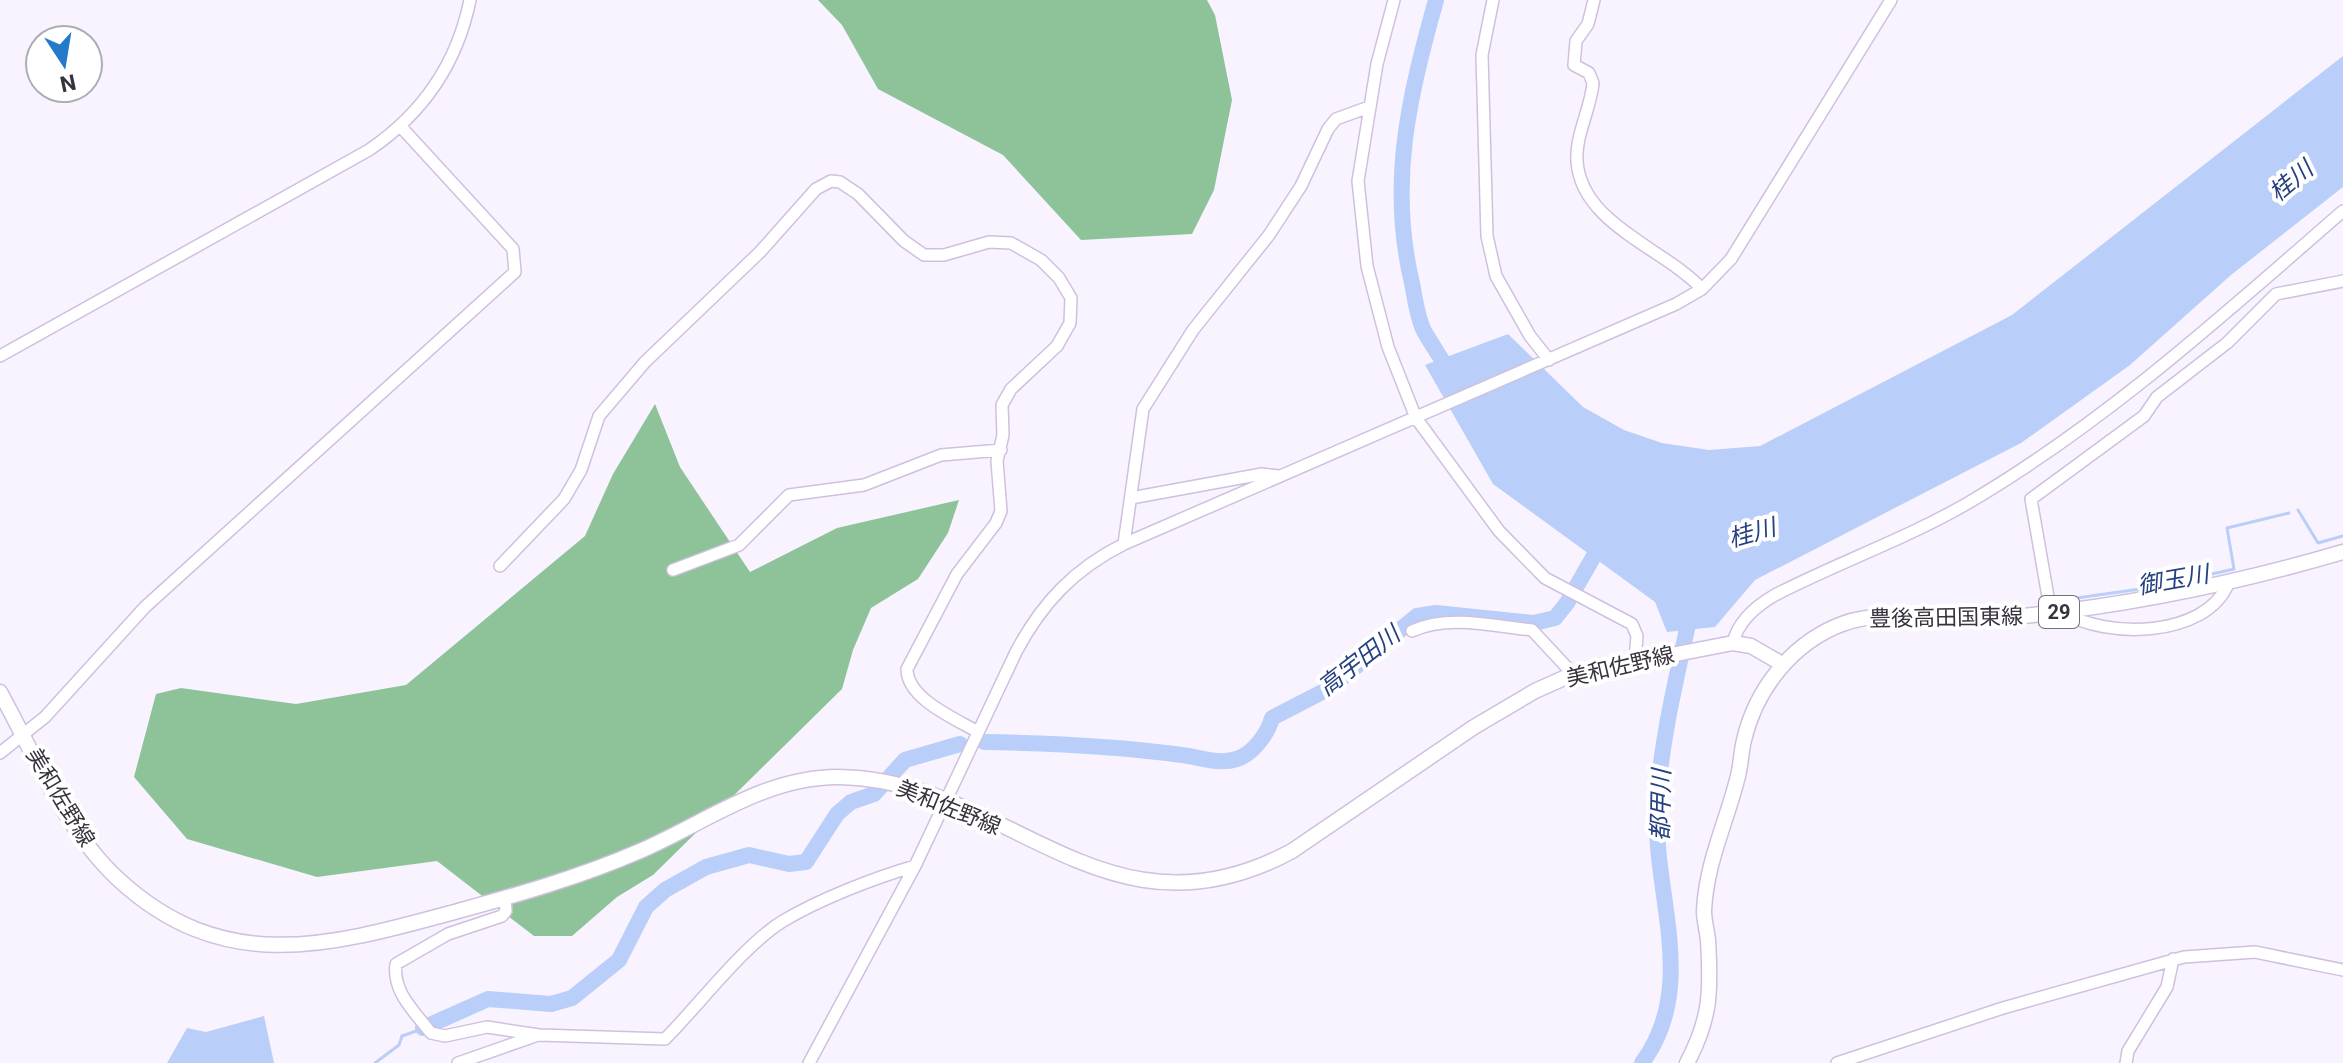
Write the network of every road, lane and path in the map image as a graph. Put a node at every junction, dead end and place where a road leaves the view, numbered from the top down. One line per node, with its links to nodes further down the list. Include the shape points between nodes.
1 (470, 0): 7 (street, via 445,70)
2 (1394, 0): 6 (street)
3 (1493, 0): 12 (street, via 1482,55 1489,246 1496,276)
4 (1594, 0): 10 (street, via 1591,17 1576,41 1574,64 1589,73 1593,83 1577,160 1584,188 1603,213 1682,268)
5 (1891, 0): 10 (street, via 1731,259)
6 (1369, 107): 13 (street, via 1358,181 1367,266 1377,312); 16 (street, via 1336,119 1328,129 1293,198 1193,330 1151,396 1139,418)
7 (402, 128): 11 (street); 30 (street, via 513,249 515,272 145,607)
8 (2343, 211): 24 (street, via 2093,421 1966,504 1768,599)
9 (2343, 281): 22 (street, via 2276,294 2227,343 2157,397 2144,416 2031,499)
10 (1702, 289): 12 (street)
11 (0, 356)
12 (1547, 361): 13 (street)
13 (1419, 417): 15 (street); 25 (street, via 1499,531 1538,572 1632,624)
14 (1001, 450): 19 (street, via 1006,396 1064,335 1072,311 1068,289 1041,260 1011,243 924,255 858,194 831,181 816,189 760,252 684,322 599,416 581,470 564,499); 20 (street, via 941,455 864,485 789,495 739,545); 29 (street, via 1001,511 996,523 957,574 906,672 920,694)
15 (1280, 477): 16 (street, via 1268,473); 17 (street)
16 (1131, 498): 17 (street)
17 (1124, 544): 29 (street, via 1079,571 1043,608)
18 (2343, 552): 21 (main road, 豊後高田国東線 / 29)
19 (500, 566)
20 (673, 570)
21 (2228, 584): 22 (main road, 豊後高田国東線 / 29); 22 (street, via 2208,611 2170,626 2141,630)
22 (2057, 613): 26 (main road, 豊後高田国東線 / 29, via 1978,620 1863,618 1817,635)
23 (1412, 631): 27 (street, via 1454,622 1532,630)
24 (1726, 644): 25 (main road, 美和佐野線); 26 (main road, via 1751,646)
25 (1639, 659): 27 (main road, 美和佐野線)
26 (1782, 664): 41 (main road, 豊後高田国東線 / 29, via 1744,737 1711,863 1704,913 1709,1011)
27 (1573, 674): 32 (main road, 美和佐野線, via 1504,707 1292,851 1256,869 1215,880 1154,883 1109,874)
28 (0, 692): 30 (main road, 美和佐野線)
29 (978, 732): 32 (street)
30 (24, 737): 31 (street); 34 (main road, 美和佐野線, via 81,836 117,879 162,912 214,935 269,946 326,944)
31 (0, 753)
32 (945, 802): 33 (street); 34 (main road, 美和佐野線, via 876,780 833,777 768,789 617,861)
33 (915, 866): 37 (street, via 784,920 665,1039); 40 (street)
34 (505, 898): 37 (street, via 502,916 448,934 398,961 397,987 427,1028 440,1036 487,1027)
35 (2173, 959): 36 (street, via 2255,952); 38 (street, via 2003,1008); 43 (street, via 2167,987)
36 (2343, 970)
37 (539, 1035): 39 (street)
38 (1853, 1060): 42 (street)
39 (458, 1063)
40 (809, 1063)
41 (1687, 1063)
42 (1837, 1063)
43 (2126, 1063)

